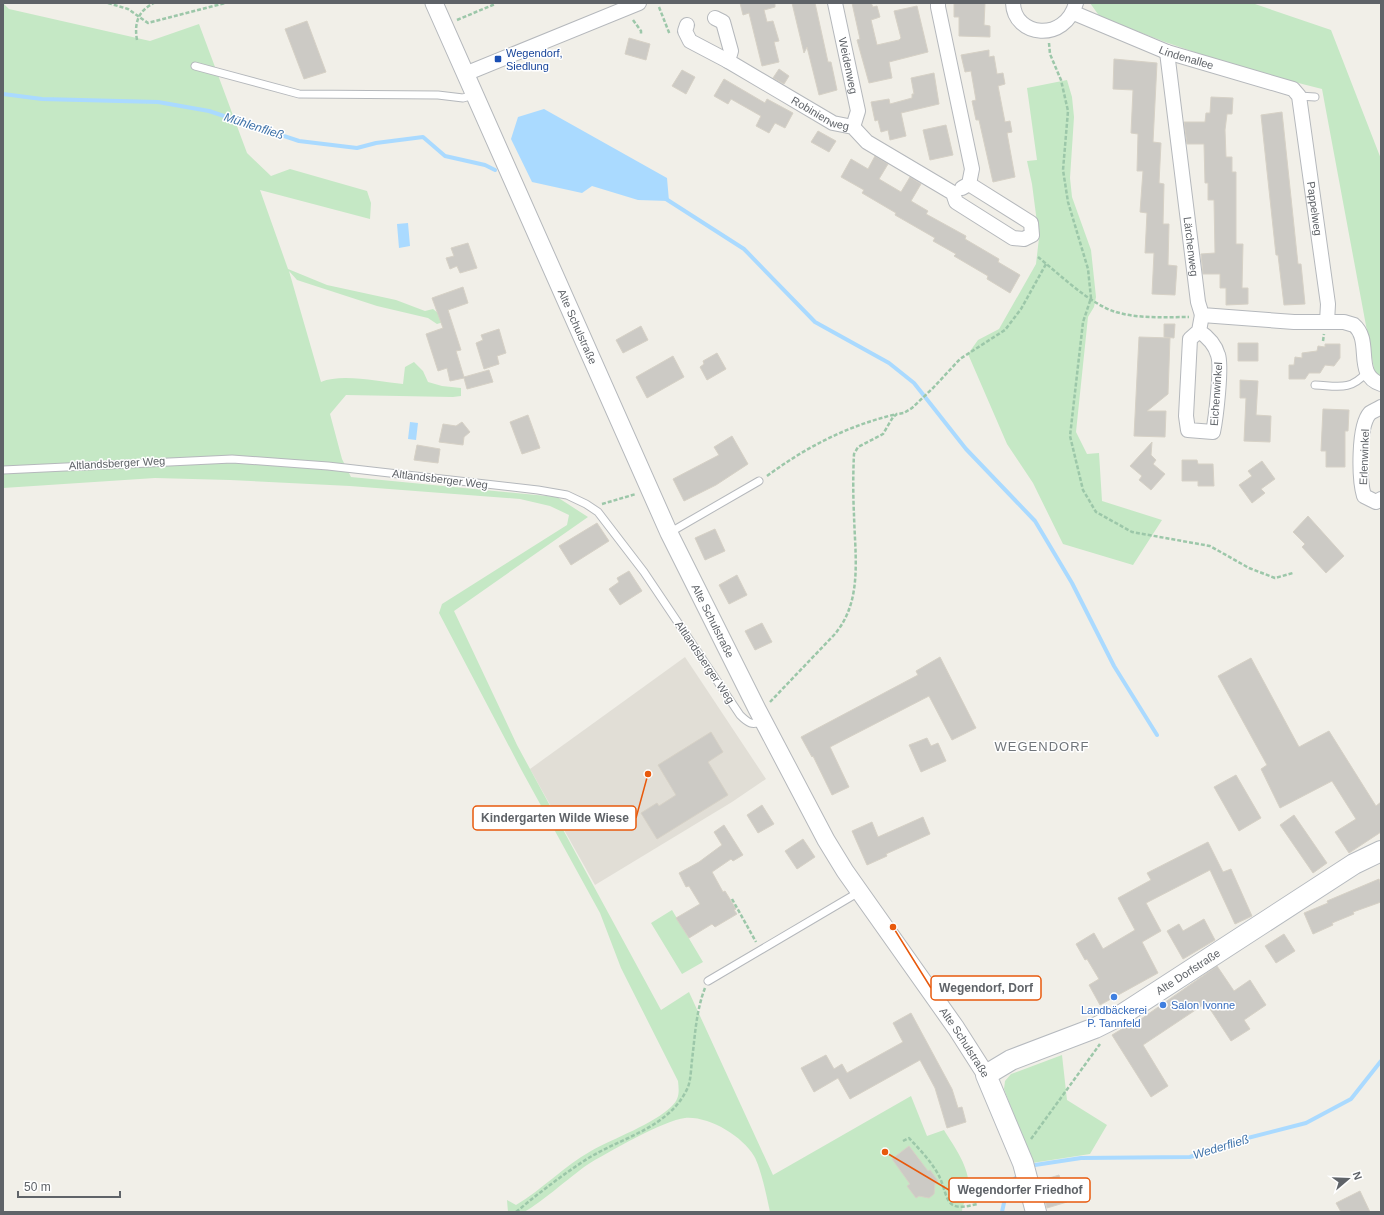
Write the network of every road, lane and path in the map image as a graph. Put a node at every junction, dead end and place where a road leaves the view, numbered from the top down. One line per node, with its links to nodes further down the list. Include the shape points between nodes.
1 (108, 3): 12 (path)
2 (154, 3): 12 (path, via 144,8)
3 (225, 3): 12 (path, via 148,22)
4 (434, 3): 24 (street, Alte Schulstraße)
5 (835, 3): 28 (street, Weidenweg, via 858,111)
6 (938, 3): 29 (street, via 972,169)
7 (1013, 3): 11 (street, Lindenallee, via 1018,17 1025,25 1047,31 1067,22)
8 (495, 4): 14 (path)
9 (631, 4): 24 (street)
10 (659, 7): 18 (path)
11 (1075, 8): 21 (street, Lindenallee)
12 (139, 16): 20 (path, via 135,30)
13 (715, 18): 22 (street, via 723,22 731,51)
14 (455, 21)
15 (634, 21): 17 (path)
16 (687, 25): 22 (street, Robinienweg, via 685,31 690,41)
17 (641, 34)
18 (670, 35)
19 (1048, 37): 33 (path, via 1050,54 1062,80 1068,112 1063,170 1068,202 1088,269)
20 (137, 40)
21 (1167, 52): 26 (street, Lindenallee, via 1293,89); 34 (street, Lärchenweg, via 1197,294)
22 (728, 61): 28 (street, Robinienweg, via 833,123)
23 (195, 66): 25 (lane, via 299,94 438,95 463,98)
24 (465, 74): 25 (street, Alte Schulstraße)
25 (474, 95): 44 (street, Alte Schulstraße)
26 (1299, 96): 27 (lane); 35 (street, Pappelweg, via 1328,304)
27 (1315, 96)
28 (853, 127): 30 (street, Robinienweg, via 867,142)
29 (969, 184): 30 (street); 30 (street, Robinienweg, via 1031,223 1032,234 1024,240 1013,238 956,202)
30 (953, 193)
31 (1038, 257): 32 (path)
32 (1046, 264): 33 (path); 41 (path, via 1021,309 1005,330 960,359 912,408)
33 (1091, 298): 34 (path, via 1115,312 1133,315); 48 (path, via 1083,322 1070,436 1083,490 1096,512 1132,532 1210,546 1249,568 1275,578)
34 (1202, 315): 35 (street); 36 (street, Eichenwinkel)
35 (1327, 322): 37 (street, via 1344,322 1358,328)
36 (1199, 331): 36 (street, Eichenwinkel, via 1190,339 1186,416 1188,430 1213,432 1216,417 1218,356 1210,340)
37 (1366, 373): 38 (street, via 1373,382); 39 (lane, via 1358,382 1347,387)
38 (1381, 384)
39 (1315, 385)
40 (1381, 407): 45 (street, Erlenwinkel, via 1370,413 1363,428 1361,486 1364,496 1376,502)
41 (897, 414): 43 (path, via 844,430 818,443); 49 (path, via 883,434 858,447 854,454 853,503 857,560 853,595 847,615 842,626)
42 (3, 470): 46 (lane, Altlandsberger Weg, via 232,459 294,462 538,490 566,495)
43 (759, 481): 47 (lane)
44 (648, 488): 46 (path, via 629,498 605,502); 47 (street, Alte Schulstraße)
45 (1381, 499)
46 (594, 509): 49 (lane, Altlandsberger Weg, via 644,572 740,715 749,723 755,724)
47 (669, 533): 49 (street, Alte Schulstraße)
48 (1293, 573)
49 (764, 714): 51 (street, Alte Schulstraße, via 823,835)
50 (1381, 851): 55 (main road, Alte Dorfstraße, via 1354,864 1143,1003)
51 (860, 891): 53 (lane); 56 (street, Alte Schulstraße)
52 (732, 899): 53 (path)
53 (760, 949): 54 (lane)
54 (708, 981): 60 (path, via 700,1001 689,1084 674,1109 652,1126 587,1159)
55 (1106, 1023): 56 (main road, Alte Dorfstraße, via 1011,1060); 58 (path, via 1109,1030 1100,1045)
56 (986, 1075): 61 (main road, Alte Schulstraße, via 1023,1163)
57 (903, 1141): 59 (path, via 909,1138 922,1152 939,1176 948,1202 957,1207)
58 (1029, 1142)
59 (978, 1204)
60 (516, 1212)
61 (1036, 1212)

